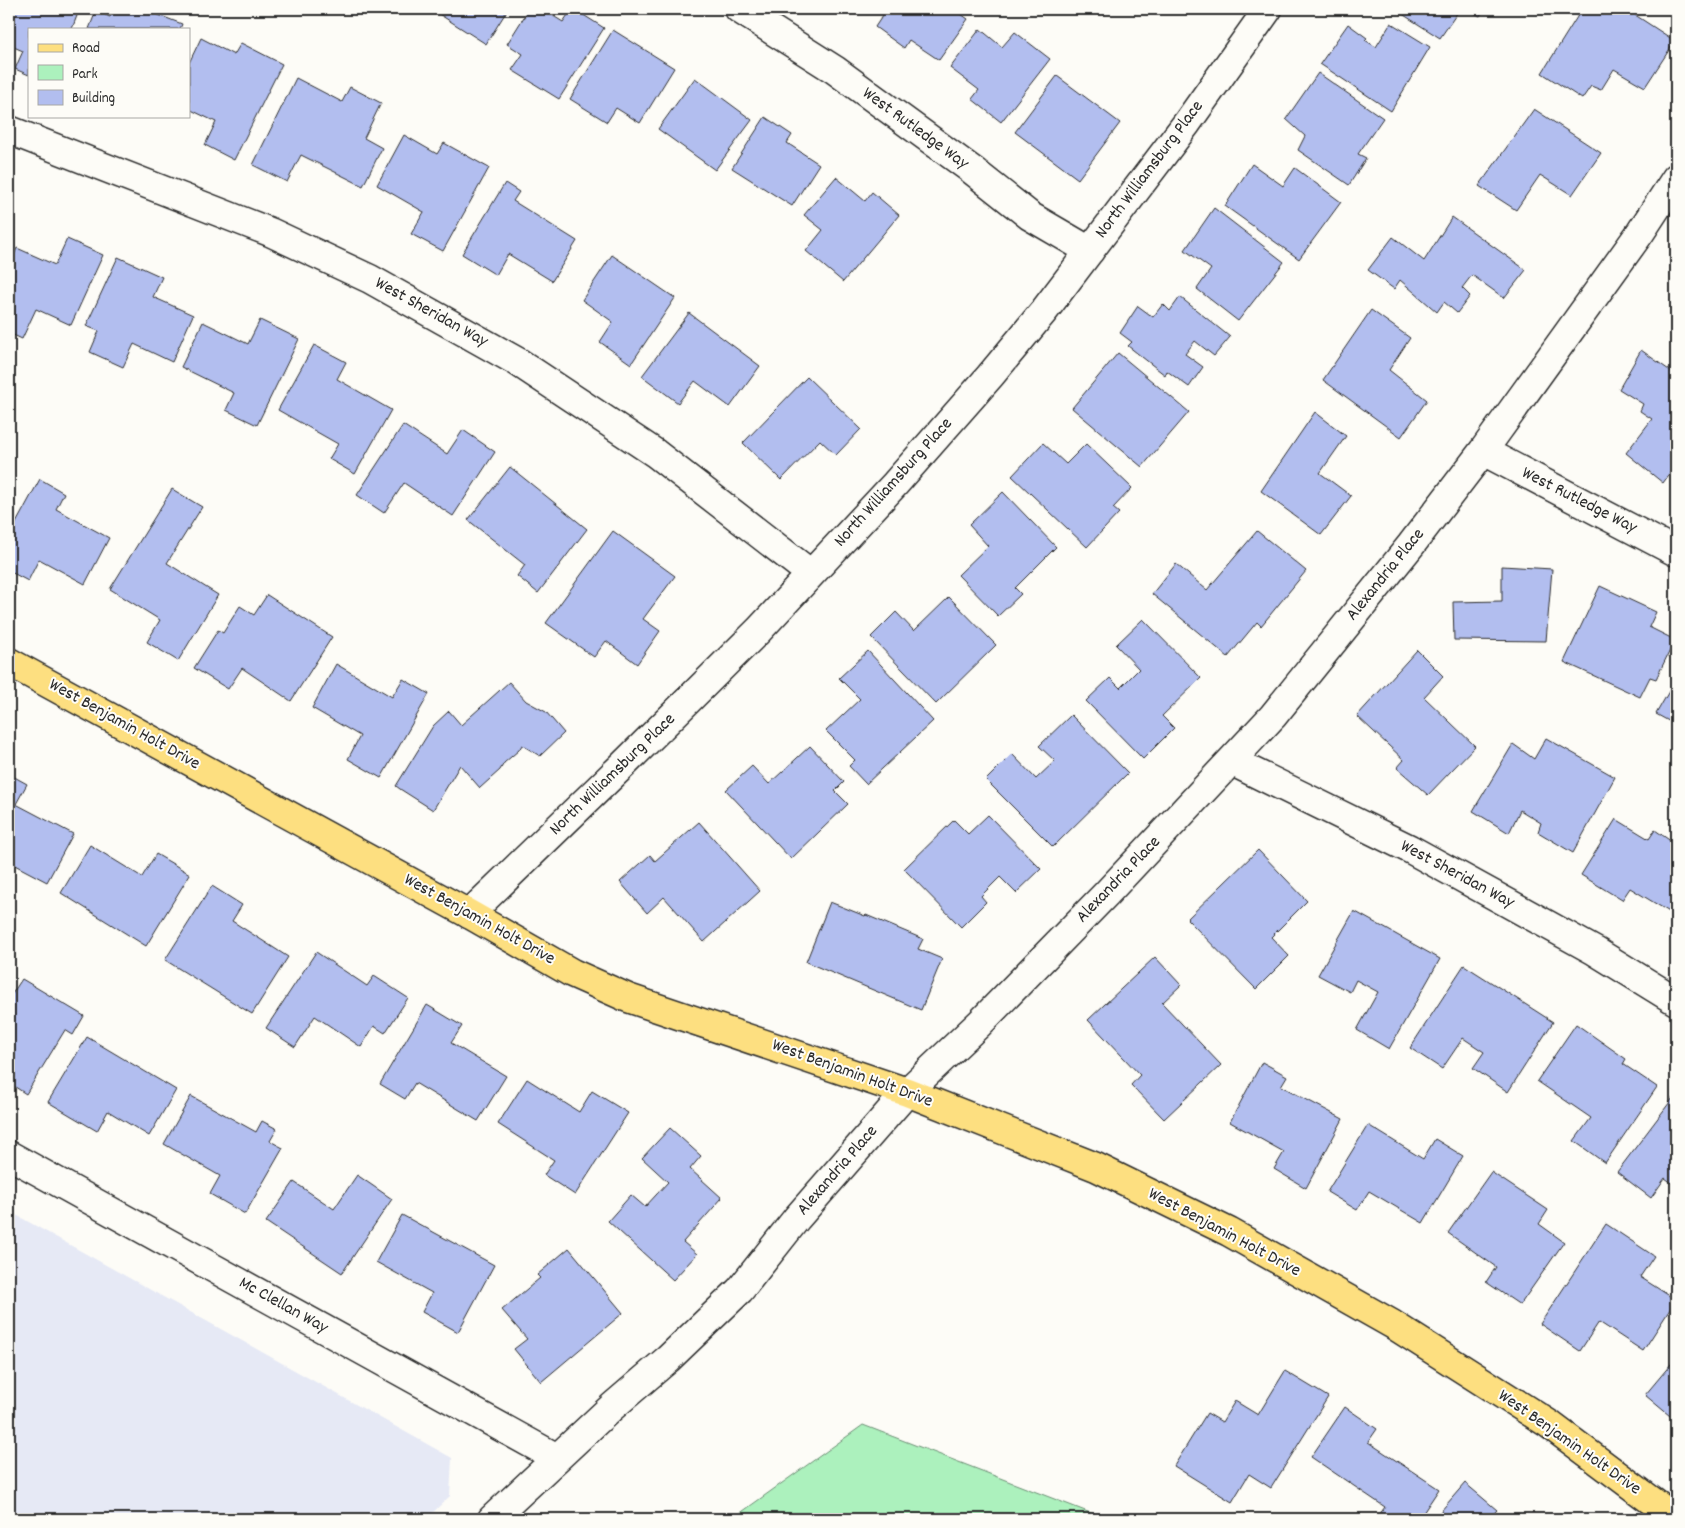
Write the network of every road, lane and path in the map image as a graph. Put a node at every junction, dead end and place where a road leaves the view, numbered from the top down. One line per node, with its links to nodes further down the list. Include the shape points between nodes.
1 (739, 9): 5 (street, West Rutledge Way, via 835,70 1030,216)
2 (1268, 9): 5 (street, North Williamsburg Place)
3 (9, 130): 8 (street, West Sheridan Way, via 261,228 370,279 518,362 655,453)
4 (1676, 178): 6 (street, Alexandria Place, via 1640,233)
5 (1090, 251): 8 (street, North Williamsburg Place, via 990,376)
6 (1482, 451): 7 (street, West Rutledge Way); 10 (street, Alexandria Place, via 1292,692)
7 (1676, 552)
8 (811, 574): 11 (street, North Williamsburg Place, via 739,650)
9 (9, 662): 11 (main road, West Benjamin Holt Drive)
10 (1231, 761): 12 (street, West Sheridan Way, via 1410,849 1595,950); 13 (street, Alexandria Place, via 979,1024)
11 (469, 914): 13 (main road, West Benjamin Holt Drive, via 572,973 628,998)
12 (1676, 1001)
13 (907, 1092): 15 (street, Alexandria Place, via 797,1218 740,1290); 17 (main road, West Benjamin Holt Drive, via 1096,1167 1229,1232 1392,1324 1549,1424)
14 (9, 1155): 15 (street, Mc Clellan Way)
15 (557, 1458): 16 (street, Alexandria Place)
16 (492, 1519)
17 (1676, 1519)

